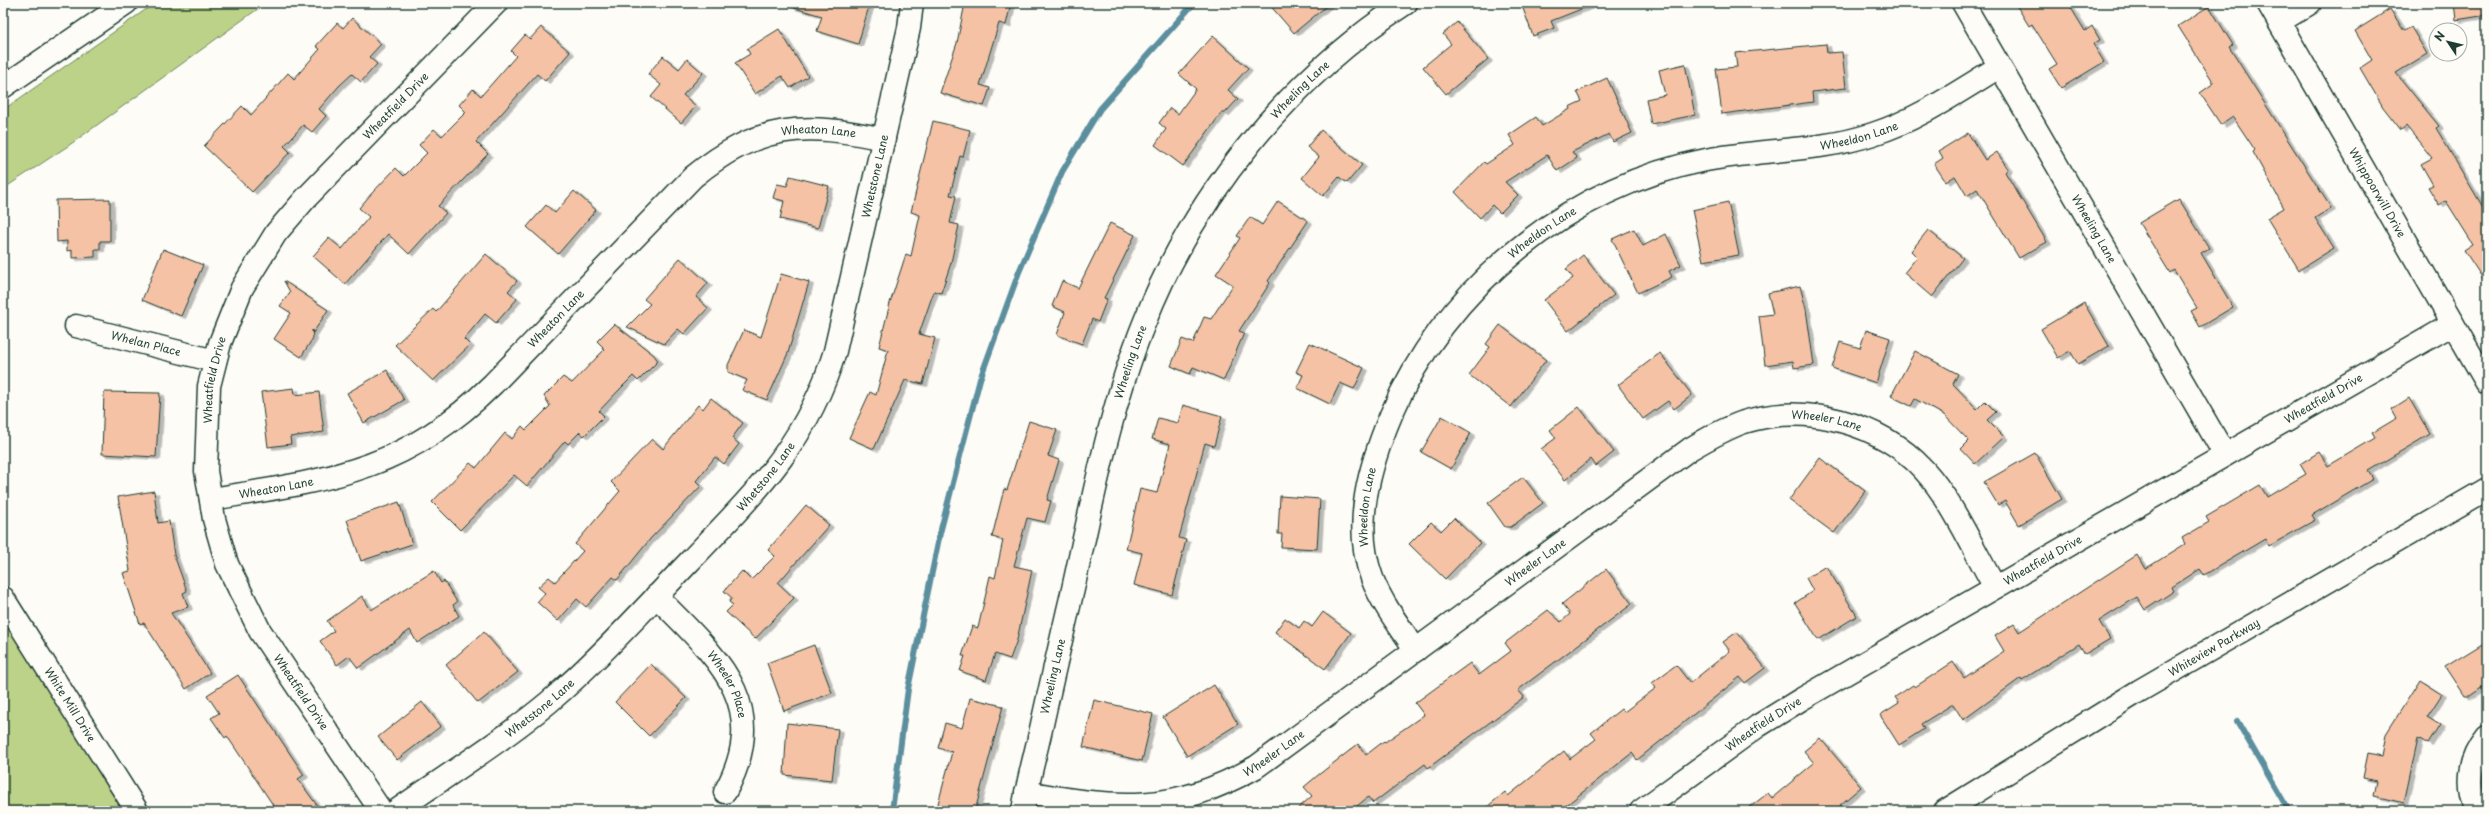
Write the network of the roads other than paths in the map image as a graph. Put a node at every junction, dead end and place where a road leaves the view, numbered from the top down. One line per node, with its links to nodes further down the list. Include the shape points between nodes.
1 (126, 3): 10 (street)
2 (496, 3): 14 (street, Wheatfield Drive, via 306,198 276,233 242,288 226,325)
3 (912, 3): 11 (street, Whetstone Lane, via 909,28)
4 (1406, 3): 25 (street, Wheeling Lane, via 1335,57 1283,108 1230,171 1206,205 1165,276 1145,320 1114,413)
5 (1963, 3): 9 (street, Wheeling Lane)
6 (2268, 3): 8 (street, Whippoorwill Drive)
7 (2310, 3): 8 (street)
8 (2279, 22): 12 (street, Whippoorwill Drive)
9 (1999, 67): 16 (street, Wheeling Lane); 22 (street, Wheeldon Lane, via 1905,122 1873,134 1813,147 1706,160 1653,174 1623,186 1549,226 1481,282 1443,325 1411,373 1377,453 1364,503 1366,553 1371,577)
10 (3, 87)
11 (884, 138): 18 (street, Wheaton Lane, via 836,129 799,129 768,134 730,150 693,176 493,384 463,411 434,432 390,457 350,473 319,481); 20 (street, Whetstone Lane, via 839,336 830,368 814,406 792,445 768,479)
12 (2453, 324): 15 (street, Whippoorwill Drive); 16 (street, Wheatfield Drive)
13 (76, 326): 14 (street, Whelan Place)
14 (215, 361): 18 (street, Wheatfield Drive, via 209,386 205,445)
15 (2487, 383)
16 (2225, 455): 19 (street, Wheatfield Drive)
17 (2487, 489): 30 (street, Whiteview Parkway, via 2139,690)
18 (211, 499): 27 (street, Wheatfield Drive, via 227,564 248,610)
19 (1995, 587): 22 (street, Wheeler Lane, via 1939,489 1924,469 1900,449 1873,433 1842,421 1809,415 1777,416 1727,428 1690,450); 29 (street, Wheatfield Drive, via 1764,723)
20 (656, 596): 24 (street, Wheeler Place, via 718,661 731,682 740,706 744,729 742,749); 28 (street, Whetstone Lane, via 548,703)
21 (3, 598): 26 (street, White Mill Drive)
22 (1416, 650): 25 (street, Wheeler Lane, via 1256,767 1203,793 1165,803 1133,806)
23 (2487, 738): 31 (street, via 2475,755 2470,772 2470,790)
24 (725, 792)
25 (1025, 802)
26 (137, 811)
27 (381, 811)
28 (396, 811)
29 (1641, 811)
30 (1944, 811)
31 (2477, 811)

